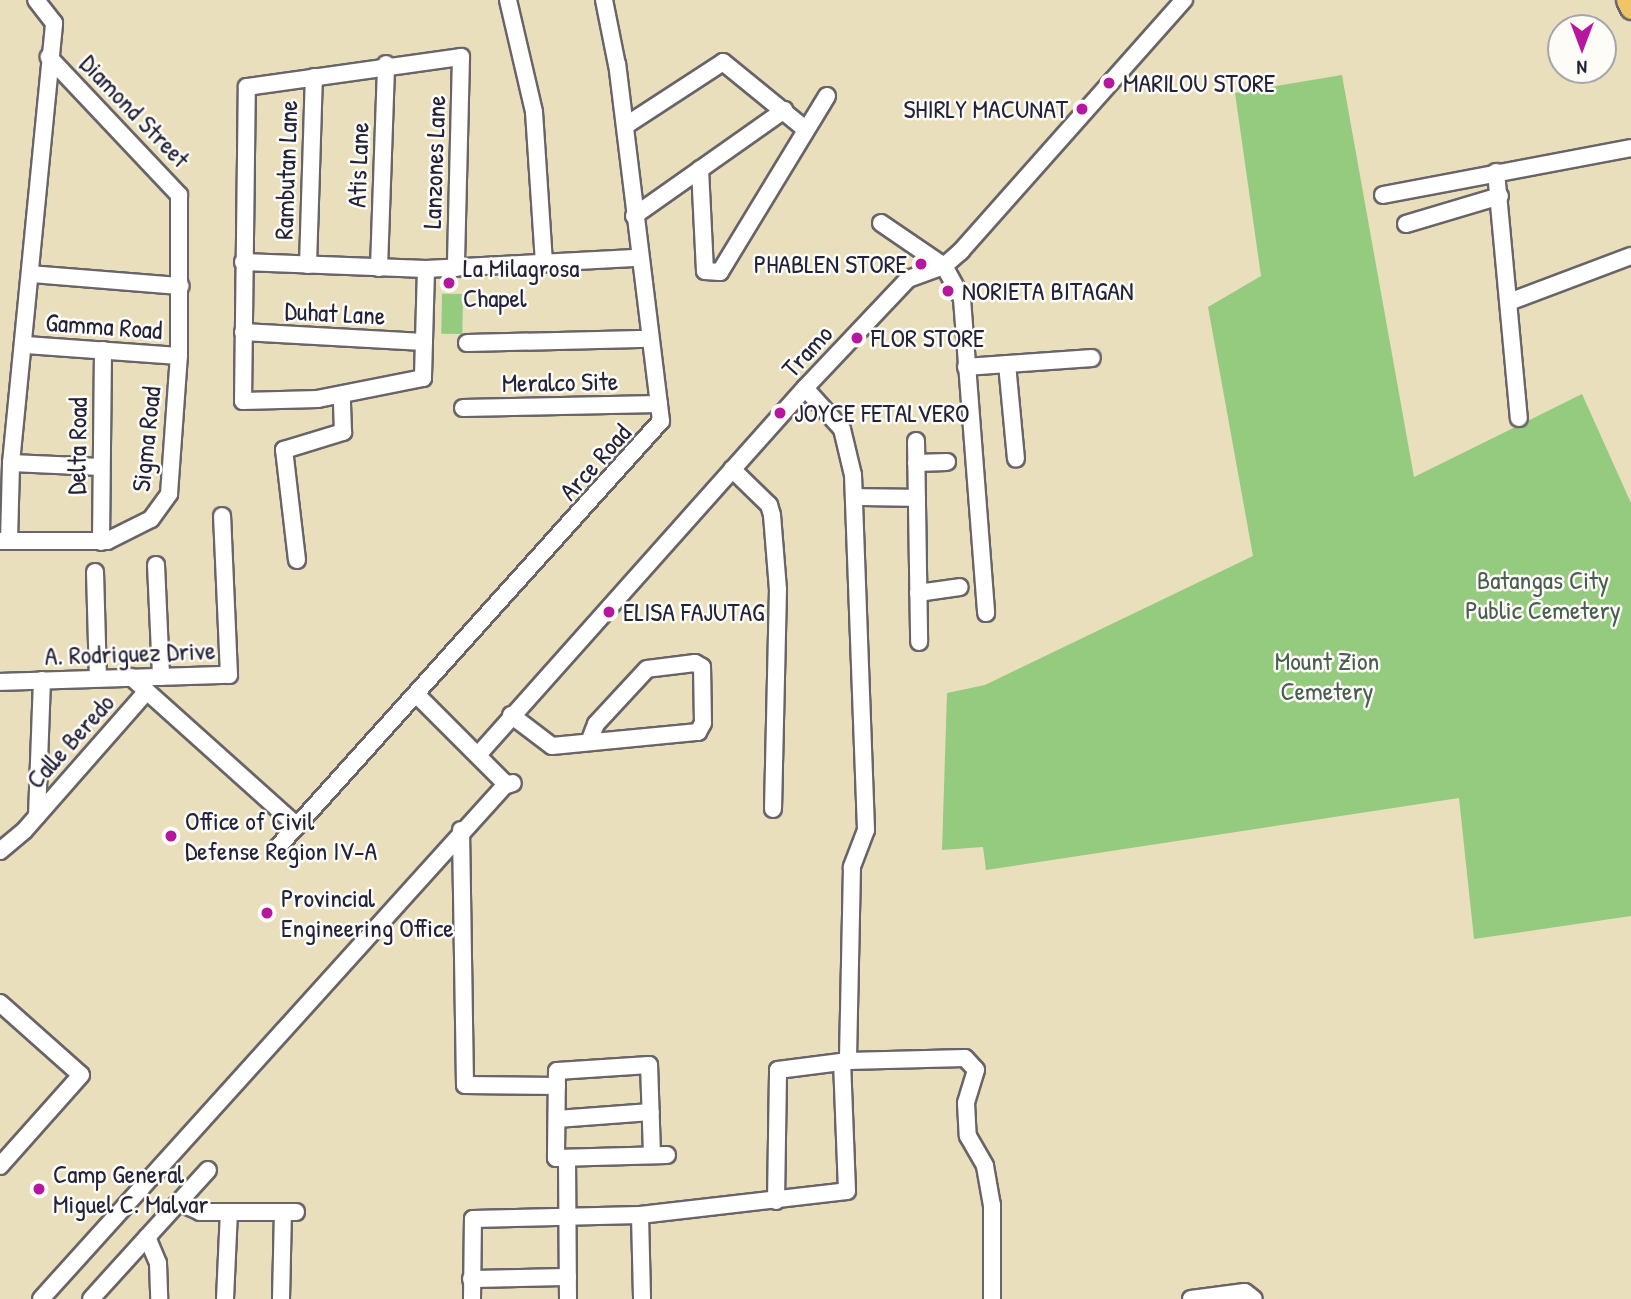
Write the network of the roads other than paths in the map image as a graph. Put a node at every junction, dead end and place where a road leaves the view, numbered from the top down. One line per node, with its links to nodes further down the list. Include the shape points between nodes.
1 (36, 0): 7 (street, via 54,23)
2 (508, 0): 25 (street, via 534,113)
3 (604, 0): 12 (street, Arce Road)
4 (1184, 0): 27 (street, Tramo)
5 (1627, 0): 6 (main road)
6 (1631, 8)
7 (49, 57): 31 (street); 32 (street, Diamond Street, via 179,195)
8 (386, 64): 9 (street); 28 (street, Atis Lane); 29 (street, Lanzones Lane, via 461,57)
9 (314, 77): 24 (street, via 247,87); 26 (street, Rambutan Lane)
10 (827, 96): 13 (street)
11 (784, 110): 12 (street, via 723,62); 13 (street); 15 (street)
12 (625, 127): 19 (street, Arce Road)
13 (804, 128): 15 (street, via 720,272 705,271)
14 (1631, 148): 16 (street)
15 (700, 169): 19 (street)
16 (1496, 172): 17 (street); 18 (street)
17 (1382, 195)
18 (1500, 196): 21 (street); 33 (street)
19 (634, 216): 23 (street, Arce Road)
20 (881, 223): 27 (street)
21 (1406, 224)
22 (1631, 256): 33 (street)
23 (639, 258): 25 (street); 35 (street, Arce Road)
24 (243, 262): 26 (street); 34 (street)
25 (544, 264): 29 (street)
26 (308, 265): 28 (street)
27 (944, 267): 43 (street, via 962,299); 44 (street, Tramo, via 908,279)
28 (379, 268): 30 (street)
29 (460, 268): 30 (street)
30 (426, 269): 36 (street)
31 (30, 274): 32 (street); 38 (street)
32 (181, 286): 40 (street, Sigma Road)
33 (1509, 302): 48 (street)
34 (243, 332): 36 (street, Duhat Lane); 45 (street, via 243,401)
35 (650, 339): 37 (street); 46 (street, Arce Road)
36 (424, 342): 45 (street, via 423,378)
37 (467, 344)
38 (26, 345): 39 (street, Gamma Road); 52 (street)
39 (103, 350): 40 (street, Gamma Road); 54 (street, Delta Road)
40 (179, 356): 60 (street, Sigma Road, via 166,501 151,519)
41 (1092, 358): 42 (street)
42 (1007, 364): 43 (street); 50 (street)
43 (966, 367): 66 (street)
44 (805, 388): 55 (street, Tramo); 56 (street, via 842,429 851,458)
45 (342, 395): 61 (street, via 343,432 284,450)
46 (659, 404): 47 (street, Meralco Site); 74 (street, Arce Road, via 657,430)
47 (463, 408)
48 (1519, 418)
49 (916, 441): 53 (street)
50 (1016, 459)
51 (947, 462): 53 (street)
52 (12, 463): 54 (street); 59 (street)
53 (916, 463): 57 (street)
54 (101, 467): 60 (street, Delta Road)
55 (733, 470): 75 (street, Tramo); 78 (street, via 769,505 772,515 778,589)
56 (854, 497): 57 (street); 85 (street, via 866,830 852,867)
57 (917, 498): 65 (street)
58 (222, 516): 69 (street, A. Rodriguez Drive, via 229,675)
59 (4, 541): 60 (street, Sigma Road)
60 (101, 542)
61 (297, 560)
62 (156, 565): 69 (street)
63 (94, 572): 70 (street)
64 (960, 587): 65 (street)
65 (918, 593): 67 (street)
66 (986, 613)
67 (919, 642)
68 (131, 677): 69 (street, A. Rodriguez Drive); 70 (street, A. Rodriguez Drive); 73 (street)
69 (162, 677)
70 (98, 678): 71 (street, A. Rodriguez Drive)
71 (42, 680): 72 (street, A. Rodriguez Drive); 79 (street)
72 (0, 682)
73 (146, 692): 79 (street, Calle Beredo); 80 (street)
74 (417, 695): 77 (street); 80 (street, Arce Road)
75 (511, 715): 76 (street, via 547,744); 77 (street, Tramo)
76 (589, 742): 76 (street, via 701,731 702,667 695,663 647,669 596,724)
77 (478, 755): 81 (street, via 511,783)
78 (772, 809)
79 (37, 816): 83 (street, Calle Beredo)
80 (297, 826): 82 (street, Arce Road)
81 (461, 830): 86 (street, via 465,1085); 100 (street)
82 (277, 848)
83 (0, 851)
84 (0, 1003): 90 (street, via 81,1075)
85 (845, 1061): 92 (street, via 778,1070); 92 (street, via 847,1191); 108 (street, via 965,1058 976,1070 966,1103 968,1136 985,1166 992,1205)
86 (556, 1086): 87 (street, via 557,1071 649,1065); 88 (street)
87 (651, 1112): 88 (street); 89 (street, via 659,1155)
88 (557, 1119): 89 (street, via 556,1158)
89 (567, 1158): 96 (street)
90 (0, 1166)
91 (208, 1170): 93 (street)
92 (776, 1201): 95 (street)
93 (178, 1202): 94 (street, via 193,1211); 97 (street)
94 (229, 1212): 103 (street); 104 (street, via 290,1212)
95 (640, 1215): 96 (street); 107 (street)
96 (567, 1218): 98 (street); 99 (street, via 473,1220)
97 (146, 1237): 101 (street); 102 (street, via 158,1263)
98 (568, 1277): 99 (street); 106 (street)
99 (471, 1279): 105 (street)
100 (41, 1299)
101 (91, 1299)
102 (159, 1299)
103 (225, 1299)
104 (281, 1299)
105 (472, 1299)
106 (568, 1299)
107 (642, 1299)
108 (992, 1299)
109 (1191, 1299): 110 (street, via 1245,1293)
110 (1254, 1299)

